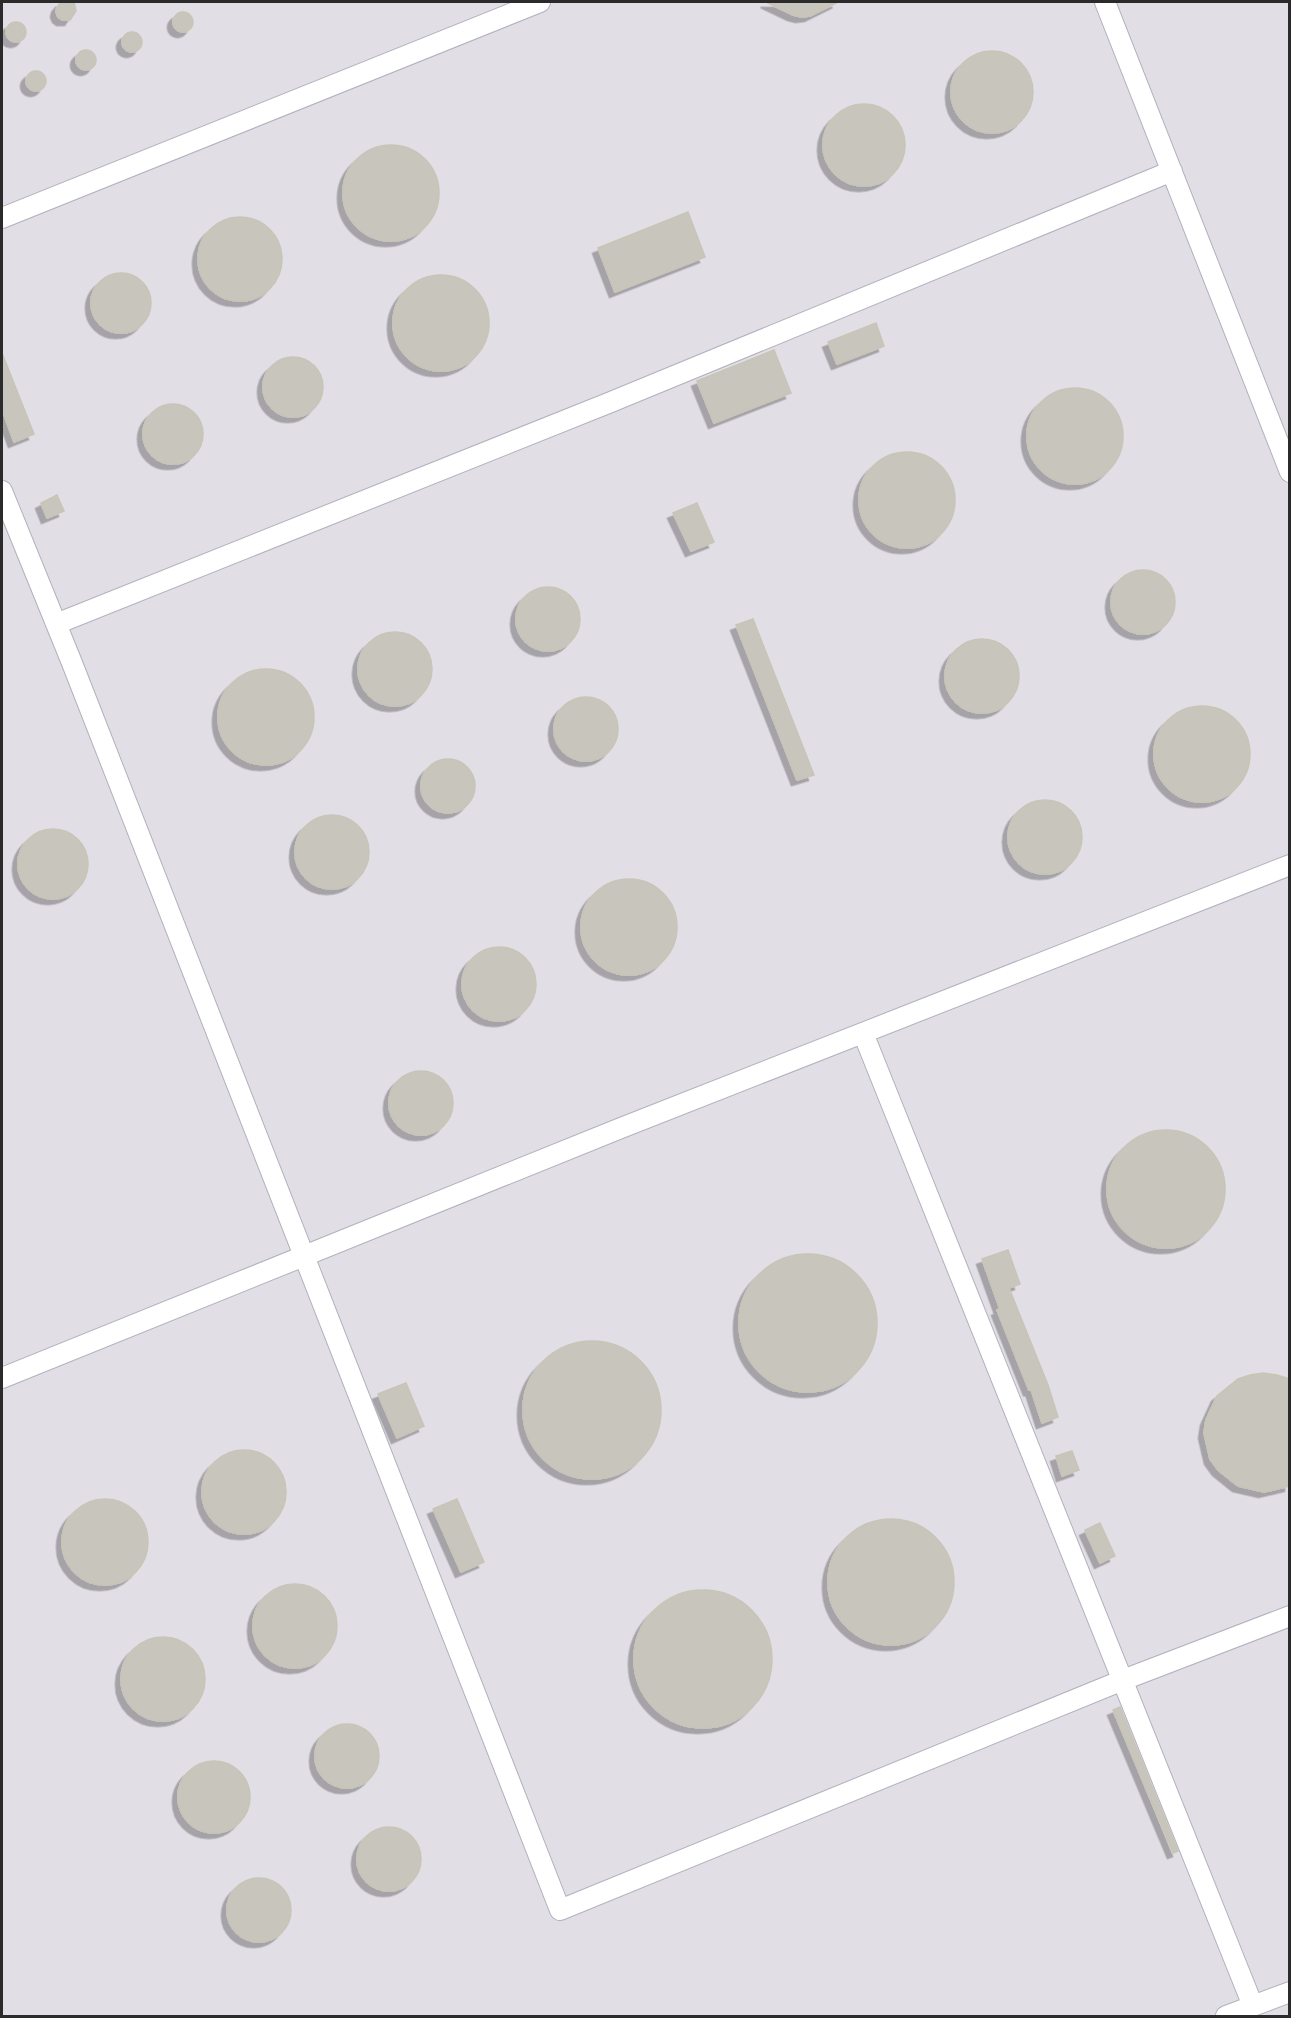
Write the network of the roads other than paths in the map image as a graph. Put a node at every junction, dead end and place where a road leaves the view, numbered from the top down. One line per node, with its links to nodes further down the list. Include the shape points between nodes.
1 (540, 2): 4 (lane)
2 (1105, 2): 3 (lane)
3 (1172, 171): 5 (lane); 7 (lane, via 611,402)
4 (2, 218)
5 (1290, 472)
6 (2, 491): 7 (lane)
7 (56, 624): 10 (lane)
8 (1290, 865): 9 (lane)
9 (863, 1033): 10 (lane); 13 (lane)
10 (304, 1256): 11 (lane); 13 (lane, via 560,1910)
11 (2, 1378)
12 (1290, 1616): 13 (lane)
13 (1123, 1680): 15 (lane)
14 (1290, 1992): 15 (lane)
15 (1253, 2006): 16 (lane)
16 (1226, 2016)

